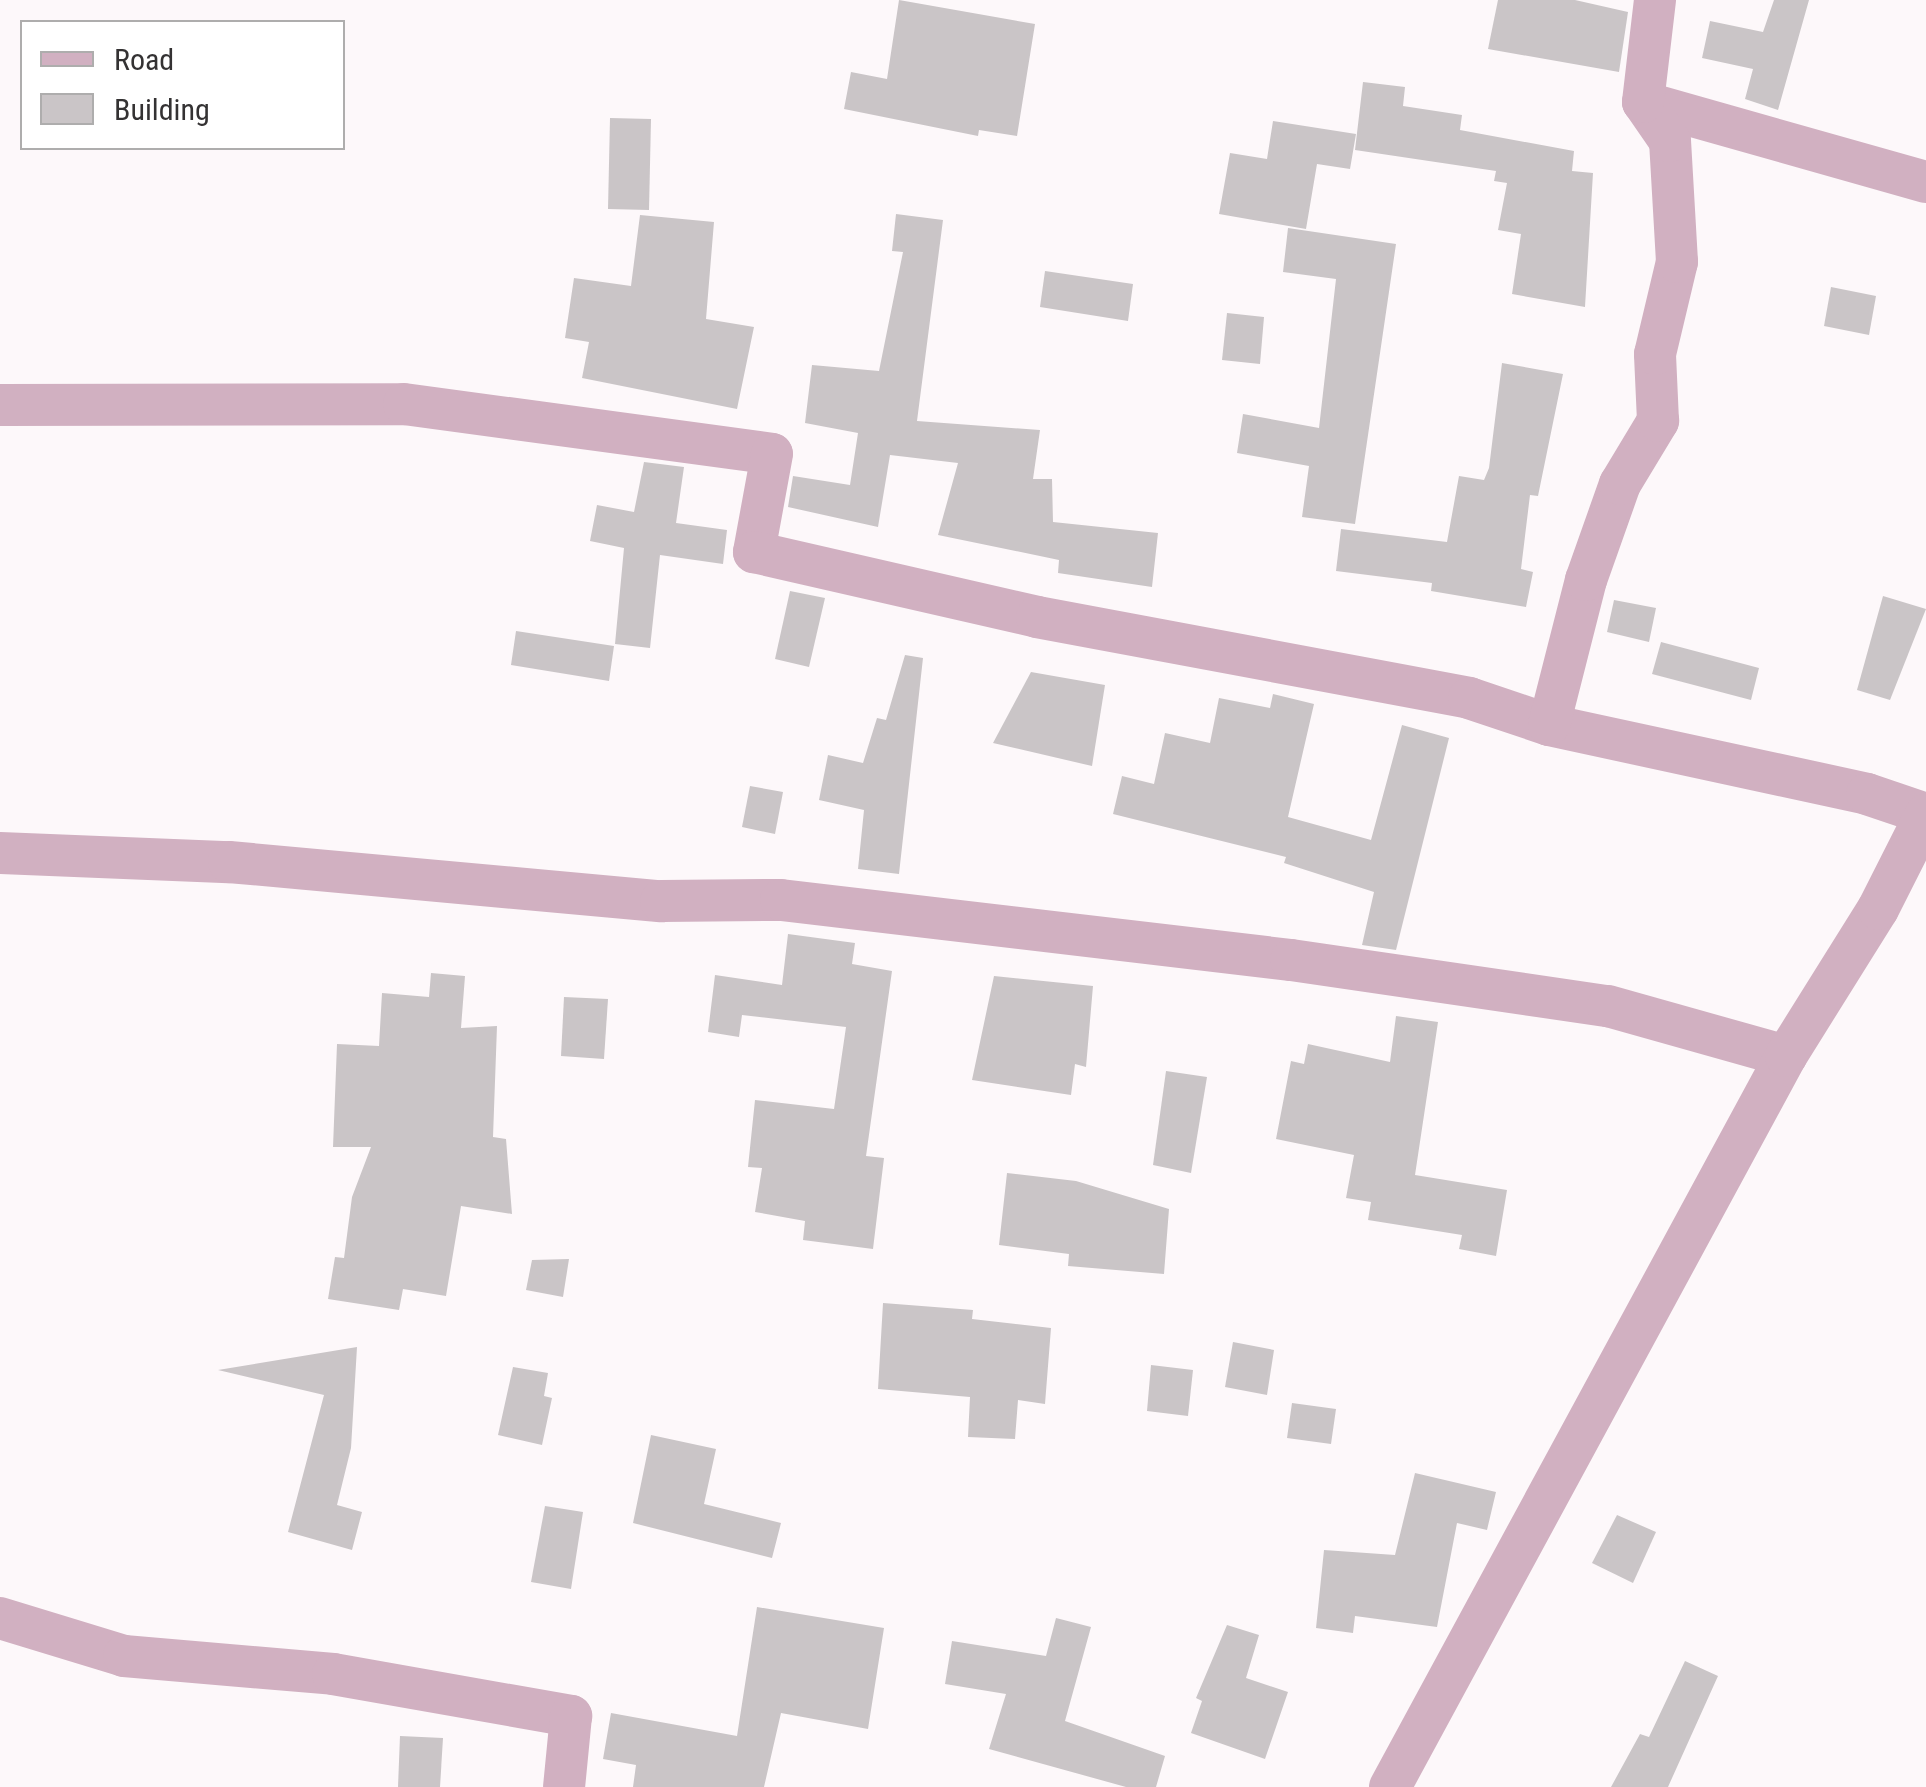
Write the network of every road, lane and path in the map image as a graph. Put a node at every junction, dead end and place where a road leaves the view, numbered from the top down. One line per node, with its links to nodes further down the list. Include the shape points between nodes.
1 (1655, 0): 2 (street)
2 (1642, 102): 3 (street); 5 (street, via 1670,142 1677,262 1655,354 1658,421 1620,484)
3 (1926, 182)
4 (0, 405): 5 (street, via 404,404 772,454 754,552 1037,617 1469,698)
5 (1549, 725): 6 (street, via 1867,794)
6 (1926, 814): 8 (street, via 1878,909)
7 (0, 853): 8 (street, via 229,862 661,901 781,900 1290,960 1608,1006)
8 (1786, 1056): 11 (street)
9 (0, 1618): 10 (street, via 124,1656 332,1674 571,1716)
10 (564, 1787)
11 (1390, 1787)

